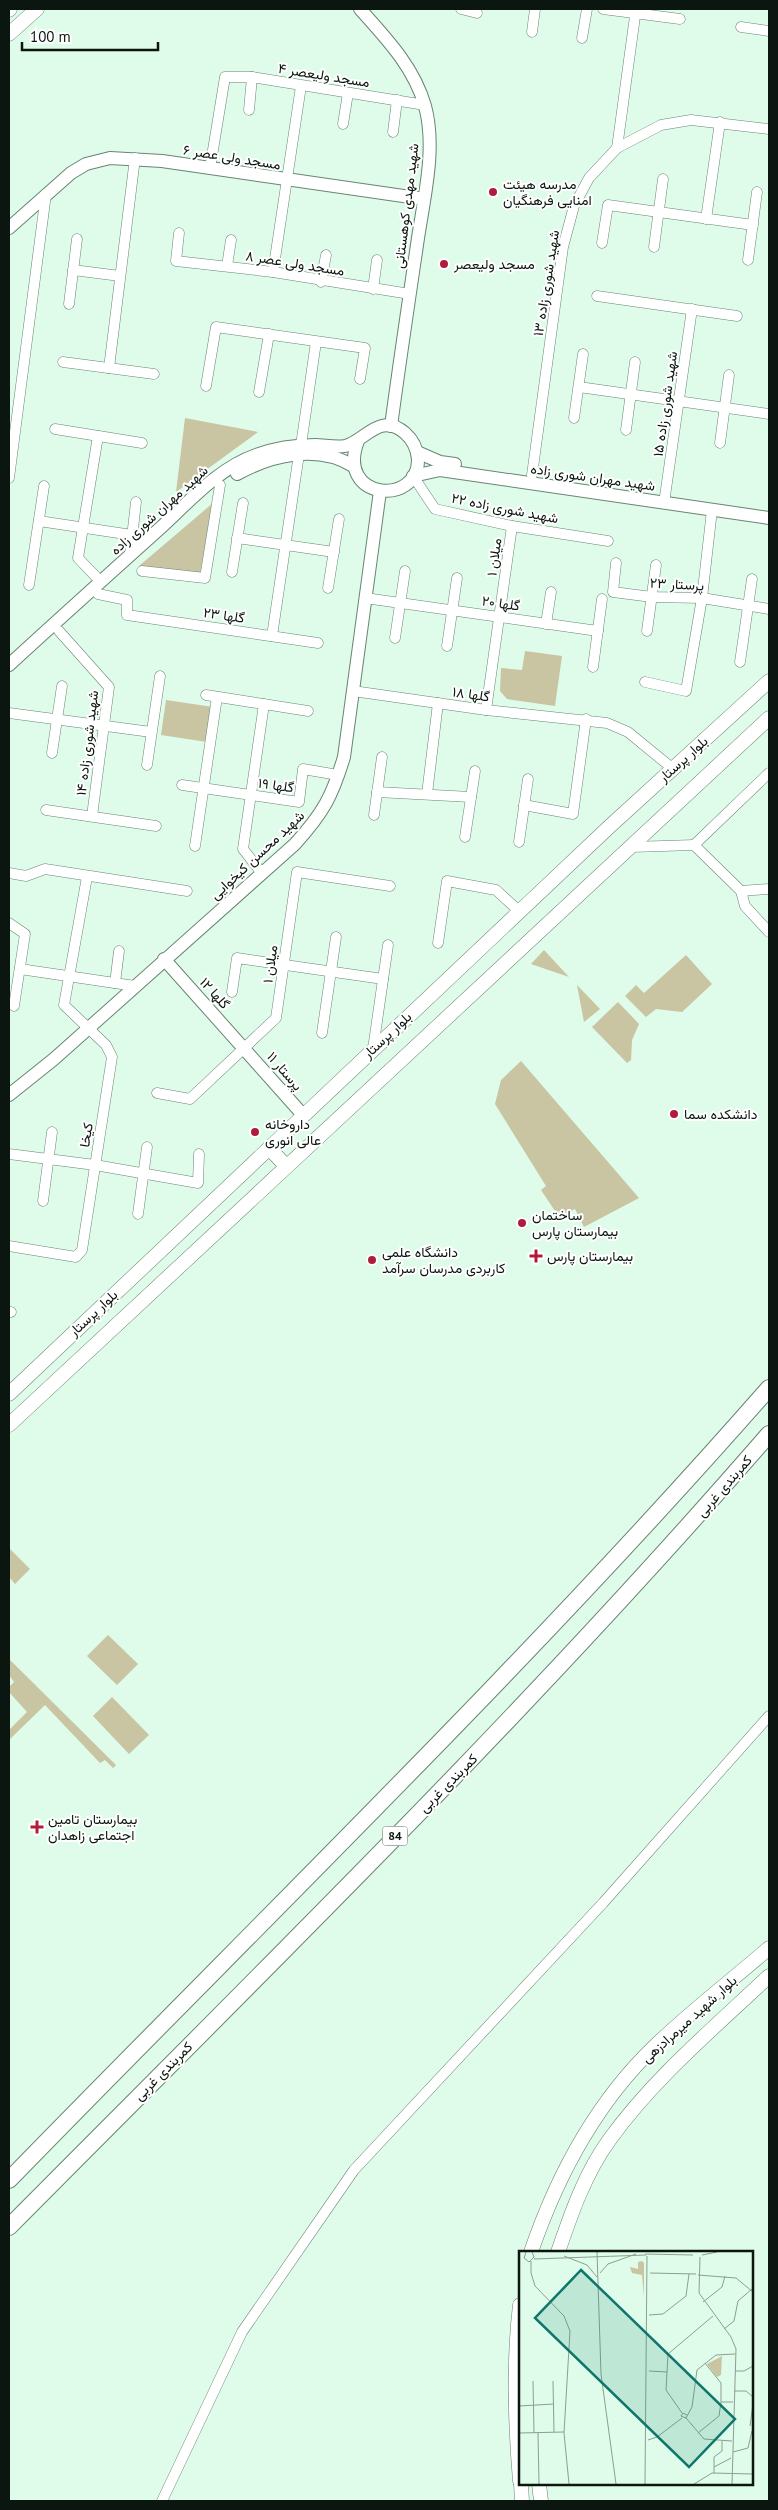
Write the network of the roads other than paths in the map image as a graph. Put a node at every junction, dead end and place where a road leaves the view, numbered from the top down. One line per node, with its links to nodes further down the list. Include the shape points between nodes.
1 (37, 9): 13 (main road)
2 (360, 9): 19 (street, شهید مهدی کوهستانی, via 399,54)
3 (461, 9): 8 (street)
4 (535, 9): 12 (street)
5 (587, 9): 14 (street)
6 (603, 9): 7 (street)
7 (636, 11): 9 (street); 25 (street)
8 (477, 13)
9 (680, 19)
10 (740, 27): 11 (street)
11 (769, 31)
12 (532, 32)
13 (9, 34)
14 (582, 38)
15 (252, 76): 16 (street, مسجد ولیعصر ۴); 20 (street); 27 (street, مسجد ولیعصر ۴, via 225,77)
16 (300, 86): 17 (street, مسجد ولیعصر ۴); 29 (street)
17 (348, 93): 18 (street, مسجد ولیعصر ۴); 22 (street)
18 (397, 100): 19 (street, مسجد ولیعصر ۴); 24 (street)
19 (425, 105): 32 (street, شهید مهدی کوهستانی, via 429,131)
20 (248, 110)
21 (720, 122): 23 (street, شهید شوری زاده ۱۳); 25 (street, شهید شوری زاده ۱۳, via 691,120 660,125); 34 (street)
22 (343, 124)
23 (769, 129)
24 (393, 132)
25 (617, 148): 85 (street, شهید شوری زاده ۱۳, via 589,178 574,206 563,247)
26 (135, 158): 27 (street, مسجد ولی عصر ۶); 31 (street, مسجد ولی عصر ۶, via 110,158 86,164 71,172); 48 (street)
27 (210, 168): 29 (street, مسجد ولی عصر ۶)
28 (663, 179): 33 (street)
29 (286, 181): 32 (street, مسجد ولی عصر ۶); 47 (street)
30 (757, 192): 35 (street)
31 (46, 194): 36 (street, مسجد ولی عصر ۶); 84 (street)
32 (424, 199): 51 (street, شهید مهدی کوهستانی)
33 (658, 212): 34 (street); 40 (street, via 608,205); 41 (street)
34 (706, 219): 35 (street)
35 (753, 225): 44 (street)
36 (9, 228)
37 (179, 233): 45 (street, مسجد ولی عصر ۸, via 176,261)
38 (78, 239): 46 (street)
39 (230, 240): 45 (street)
40 (602, 244)
41 (654, 247)
42 (326, 255): 49 (street)
43 (378, 260): 50 (street)
44 (748, 260)
45 (227, 266): 47 (street, مسجد ولی عصر ۸)
46 (74, 270): 48 (street); 53 (street)
47 (274, 272): 49 (street, مسجد ولی عصر ۸)
48 (120, 276): 61 (street)
49 (321, 282): 50 (street, مسجد ولی عصر ۸)
50 (373, 289): 51 (street, مسجد ولی عصر ۸)
51 (410, 294): 73 (street, شهید مهدی کوهستانی)
52 (597, 296): 54 (street)
53 (69, 304)
54 (692, 309): 55 (street); 69 (street, شهید شوری زاده ۱۵)
55 (737, 316)
56 (268, 334): 57 (street); 65 (street, via 216,327); 67 (street)
57 (316, 342): 64 (street, via 365,348); 80 (street)
58 (583, 354): 66 (street)
59 (63, 362): 61 (street)
60 (635, 362): 68 (street)
61 (108, 368): 62 (street)
62 (154, 374)
63 (729, 375): 70 (street)
64 (360, 379)
65 (206, 386)
66 (579, 387): 68 (street); 72 (street)
67 (259, 392)
68 (631, 394): 69 (street); 75 (street)
69 (679, 401): 70 (street); 89 (street, شهید شوری زاده ۱۵)
70 (725, 408): 71 (street); 79 (street)
71 (769, 414)
72 (574, 418)
73 (391, 426): 77 (street, via 372,429); 81 (street, via 403,431)
74 (55, 429): 76 (street)
75 (626, 430)
76 (98, 436): 78 (street); 98 (street)
77 (358, 441): 80 (street, شهید مهران شوری زاده, via 344,447); 82 (street, via 353,453)
78 (142, 443)
79 (720, 443)
80 (300, 450): 82 (street, شهید مهران شوری زاده, via 340,458); 86 (street, شهید مهران شوری زاده, via 253,465); 102 (street); 104 (street, شهید مهران شوری زاده, via 275,448 228,470)
81 (418, 452): 83 (street); 85 (street, شهید مهران شوری زاده, via 440,462)
82 (353, 466): 88 (street, via 358,478)
83 (413, 476): 85 (street, شهید مهران شوری زاده, via 440,470); 88 (street, via 404,486); 97 (street, شهید شوری زاده ۲۲, via 435,509)
84 (9, 478)
85 (532, 480): 89 (street, شهید مهران شوری زاده)
86 (220, 485): 107 (street, via 205,578); 113 (street, شهید مهران شوری زاده)
87 (44, 486): 96 (street)
88 (380, 491): 117 (street, شهید محسن کیخوایی)
89 (665, 499): 92 (street, شهید مهران شوری زاده); 93 (street, شهید مهران شوری زاده)
90 (136, 502): 99 (street)
91 (243, 503): 100 (street)
92 (769, 509)
93 (712, 510): 94 (street, شهید مهران شوری زاده); 118 (street)
94 (769, 518)
95 (339, 519): 103 (street)
96 (39, 522): 98 (street); 112 (street)
97 (512, 526): 101 (street, شهید شوری زاده ۲۲); 124 (street, میلان ۱)
98 (83, 528): 99 (street); 113 (street, via 78,558)
99 (132, 535): 104 (street)
100 (238, 538): 102 (street); 109 (street)
101 (608, 541)
102 (286, 545): 103 (street); 129 (street)
103 (334, 552): 114 (street)
104 (130, 555): 113 (street, شهید مهران شوری زاده)
105 (616, 563): 116 (street, پرستار ۲۳, via 613,592)
106 (656, 565): 116 (street)
107 (142, 571)
108 (405, 571): 120 (street)
109 (232, 572)
110 (457, 578): 123 (street)
111 (752, 578): 121 (street)
112 (29, 585)
113 (99, 588): 126 (street, شهید مهران شوری زاده); 129 (street, گلها ۲۳, via 127,600 127,615); 134 (street, شهید مهران شوری زاده)
114 (328, 588)
115 (551, 592): 125 (street)
116 (652, 597): 118 (street, پرستار ۲۳); 128 (street)
117 (365, 598): 120 (street, گلها ۲۰); 141 (street, شهید محسن کیخوایی)
118 (702, 598): 121 (street, پرستار ۲۳); 139 (street, via 686,691)
119 (602, 600): 127 (street)
120 (400, 603): 123 (street, گلها ۲۰); 130 (street)
121 (748, 605): 122 (street, پرستار ۲۳); 133 (street)
122 (769, 609)
123 (452, 610): 124 (street, گلها ۲۰); 132 (street)
124 (499, 617): 125 (street, گلها ۲۰); 146 (street, میلان ۱)
125 (546, 624): 127 (street, گلها ۲۰)
126 (59, 631): 136 (street, شهید مهران شوری زاده); 152 (street, شهید شوری زاده ۱۴, via 109,687)
127 (598, 631): 135 (street)
128 (647, 631)
129 (272, 636): 131 (street, گلها ۲۳)
130 (395, 638)
131 (318, 643)
132 (447, 646)
133 (740, 662)
134 (9, 665)
135 (593, 667)
136 (9, 676)
137 (160, 676): 153 (street)
138 (769, 681): 157 (main road, بلوار پرستار)
139 (645, 682)
140 (62, 686): 151 (street)
141 (353, 691): 144 (street, گلها ۱۸); 160 (street, شهید محسن کیخوایی, via 344,757)
142 (206, 695): 143 (street)
143 (217, 697): 145 (street); 163 (street)
144 (438, 703): 146 (street, گلها ۱۸); 165 (street)
145 (264, 704): 147 (street); 166 (street)
146 (486, 710): 150 (street, گلها ۱۸)
147 (308, 711)
148 (9, 713): 151 (street)
149 (769, 718): 177 (main road, بلوار پرستار)
150 (586, 719): 157 (street, گلها ۱۸, via 607,722 628,732); 168 (street, via 573,814)
151 (57, 720): 152 (street); 154 (street)
152 (104, 726): 153 (street); 171 (street, شهید شوری زاده ۱۴)
153 (151, 732): 156 (street)
154 (52, 753)
155 (382, 757): 164 (street)
156 (147, 765)
157 (672, 768): 185 (main road, بلوار پرستار)
158 (475, 771): 167 (street)
159 (769, 774): 175 (street)
160 (338, 775): 166 (street, گلها ۱۹, via 304,769 299,802); 178 (street, شهید محسن کیخوایی, via 318,818 295,844)
161 (528, 779): 168 (street)
162 (182, 785): 163 (street, گلها ۱۹)
163 (204, 788): 166 (street, گلها ۱۹); 176 (street)
164 (377, 792): 165 (street); 170 (street)
165 (427, 794): 167 (street)
166 (251, 795): 178 (street, via 243,849)
167 (470, 797): 173 (street)
168 (524, 805): 174 (street)
169 (46, 810): 171 (street)
170 (374, 815)
171 (92, 816): 172 (street)
172 (156, 826)
173 (464, 837)
174 (519, 842)
175 (694, 845): 177 (street); 184 (street)
176 (196, 846)
177 (631, 847): 216 (main road, بلوار پرستار)
178 (262, 872): 192 (street, شهید محسن کیخوایی)
179 (9, 873): 180 (street, via 26,876 45,869)
180 (87, 877): 183 (street); 196 (street)
181 (390, 886): 193 (street, میلان ۱, via 296,872)
182 (769, 888): 184 (street)
183 (187, 891)
184 (742, 891): 187 (street, via 745,906)
185 (519, 911): 189 (street, via 496,890 447,882); 205 (main road, بلوار پرستار)
186 (9, 924): 194 (street, via 25,934)
187 (769, 932)
188 (336, 937): 195 (street)
189 (438, 943)
190 (388, 945): 197 (street)
191 (119, 951): 198 (street)
192 (164, 959): 199 (street, شهید محسن کیخوایی); 204 (street, گلها ۱۲)
193 (283, 964): 195 (street); 200 (street, via 237,958); 204 (street, میلان ۱, via 276,1018)
194 (20, 969): 196 (street); 201 (street)
195 (331, 971): 197 (street); 203 (street)
196 (68, 976): 198 (street); 202 (street, کیخا, via 64,1005)
197 (383, 979): 205 (street)
198 (115, 983): 199 (street)
199 (135, 986): 202 (street, شهید محسن کیخوایی)
200 (232, 992)
201 (14, 1006)
202 (89, 1028): 207 (street, شهید محسن کیخوایی); 215 (street, کیخا, via 106,1045 112,1058)
203 (322, 1033)
204 (244, 1048): 206 (street, میلان ۱, via 190,1099); 208 (street, پرستار ۱۱)
205 (373, 1049): 208 (main road, بلوار پرستار)
206 (156, 1093)
207 (9, 1094)
208 (303, 1115): 211 (main road, بلوار پرستار)
209 (52, 1132): 214 (street)
210 (147, 1147): 217 (street)
211 (268, 1148): 216 (main road); 222 (main road, بلوار پرستار)
212 (9, 1154): 214 (street)
213 (199, 1154): 217 (street, via 198,1183)
214 (48, 1159): 215 (street); 218 (street)
215 (95, 1165): 217 (street); 220 (street, کیخا, via 80,1254)
216 (286, 1166): 223 (main road, بلوار پرستار)
217 (143, 1174): 219 (street)
218 (43, 1201)
219 (138, 1214)
220 (9, 1246)
221 (769, 1388): 228 (highway, 84, via 675,1495 400,1784)
222 (9, 1394)
223 (9, 1425)
224 (769, 1434): 229 (highway, کمربندی غربی / 84, via 612,1612 476,1755)
225 (769, 1716): 236 (street, via 596,1911 354,2170 242,2332)
226 (769, 1948): 230 (main road, بلوار شهید میرمرادزهی, via 654,2046 623,2080 575,2148)
227 (769, 1976): 231 (main road, بلوار شهید میرمرادزهی, via 655,2086 609,2140 574,2204)
228 (9, 2180)
229 (9, 2227)
230 (531, 2251)
231 (558, 2251)
232 (519, 2313): 233 (main road, via 516,2336)
233 (519, 2465)
234 (521, 2485): 237 (main road)
235 (540, 2485): 238 (main road)
236 (162, 2501)
237 (522, 2501)
238 (541, 2501)

